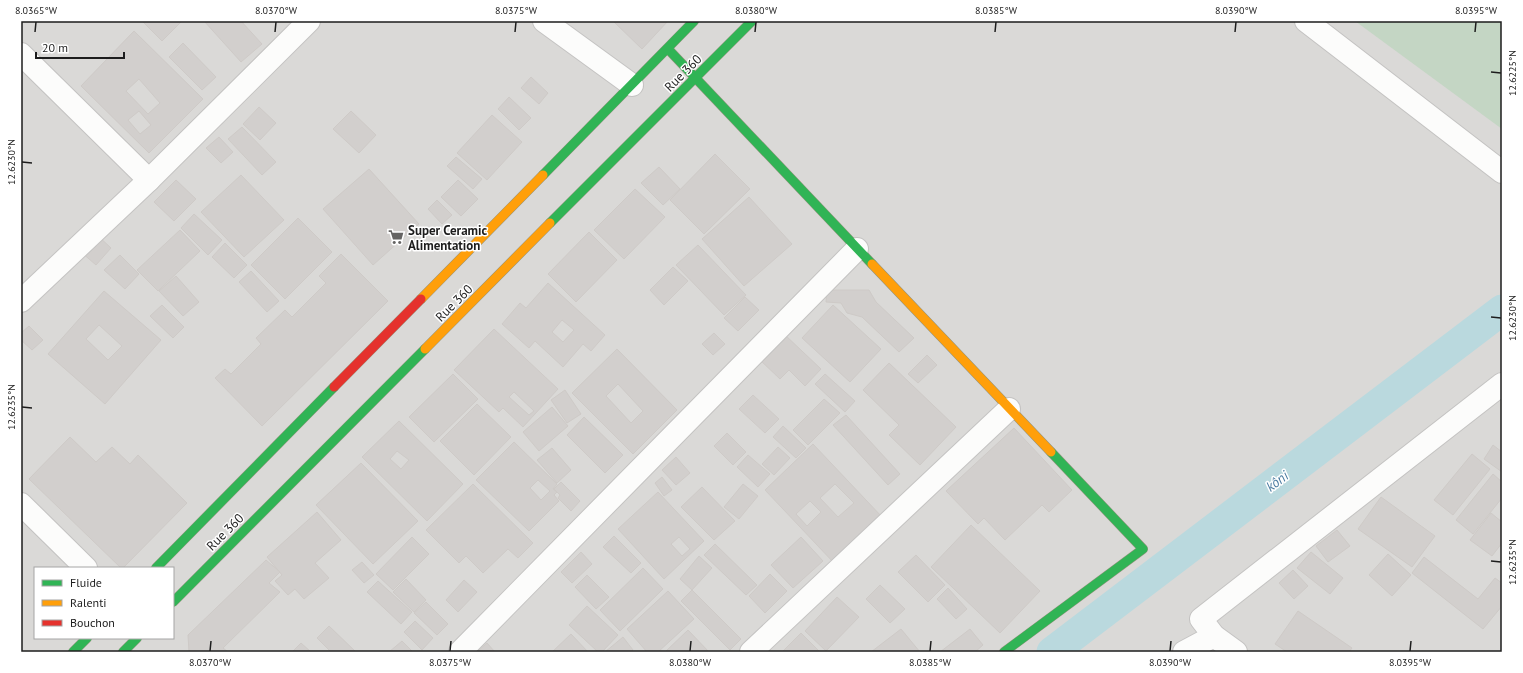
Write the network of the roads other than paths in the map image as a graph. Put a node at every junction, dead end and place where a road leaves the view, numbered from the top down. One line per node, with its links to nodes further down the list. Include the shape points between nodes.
1 (309, 21): 11 (street)
2 (544, 21): 9 (street)
3 (694, 21): 6 (main road, Rue 360)
4 (752, 21): 8 (main road, Rue 360)
5 (1306, 21): 10 (street)
6 (668, 49): 8 (main road); 9 (main road, Rue 360)
7 (21, 54): 11 (street)
8 (696, 79): 12 (main road); 19 (main road, Rue 360)
9 (632, 85): 18 (main road, Rue 360)
10 (1502, 172)
11 (149, 180): 13 (street)
12 (857, 249): 15 (main road); 23 (street)
13 (21, 301)
14 (1502, 384): 21 (street, via 1201,620)
15 (1009, 409): 24 (street); 25 (main road, via 1143,549)
16 (21, 504): 17 (street)
17 (85, 567)
18 (157, 567)
19 (174, 601)
20 (86, 639): 22 (main road)
21 (1209, 644): 26 (street); 27 (street)
22 (73, 652)
23 (460, 652)
24 (751, 652)
25 (1004, 652)
26 (1184, 652)
27 (1236, 652)

